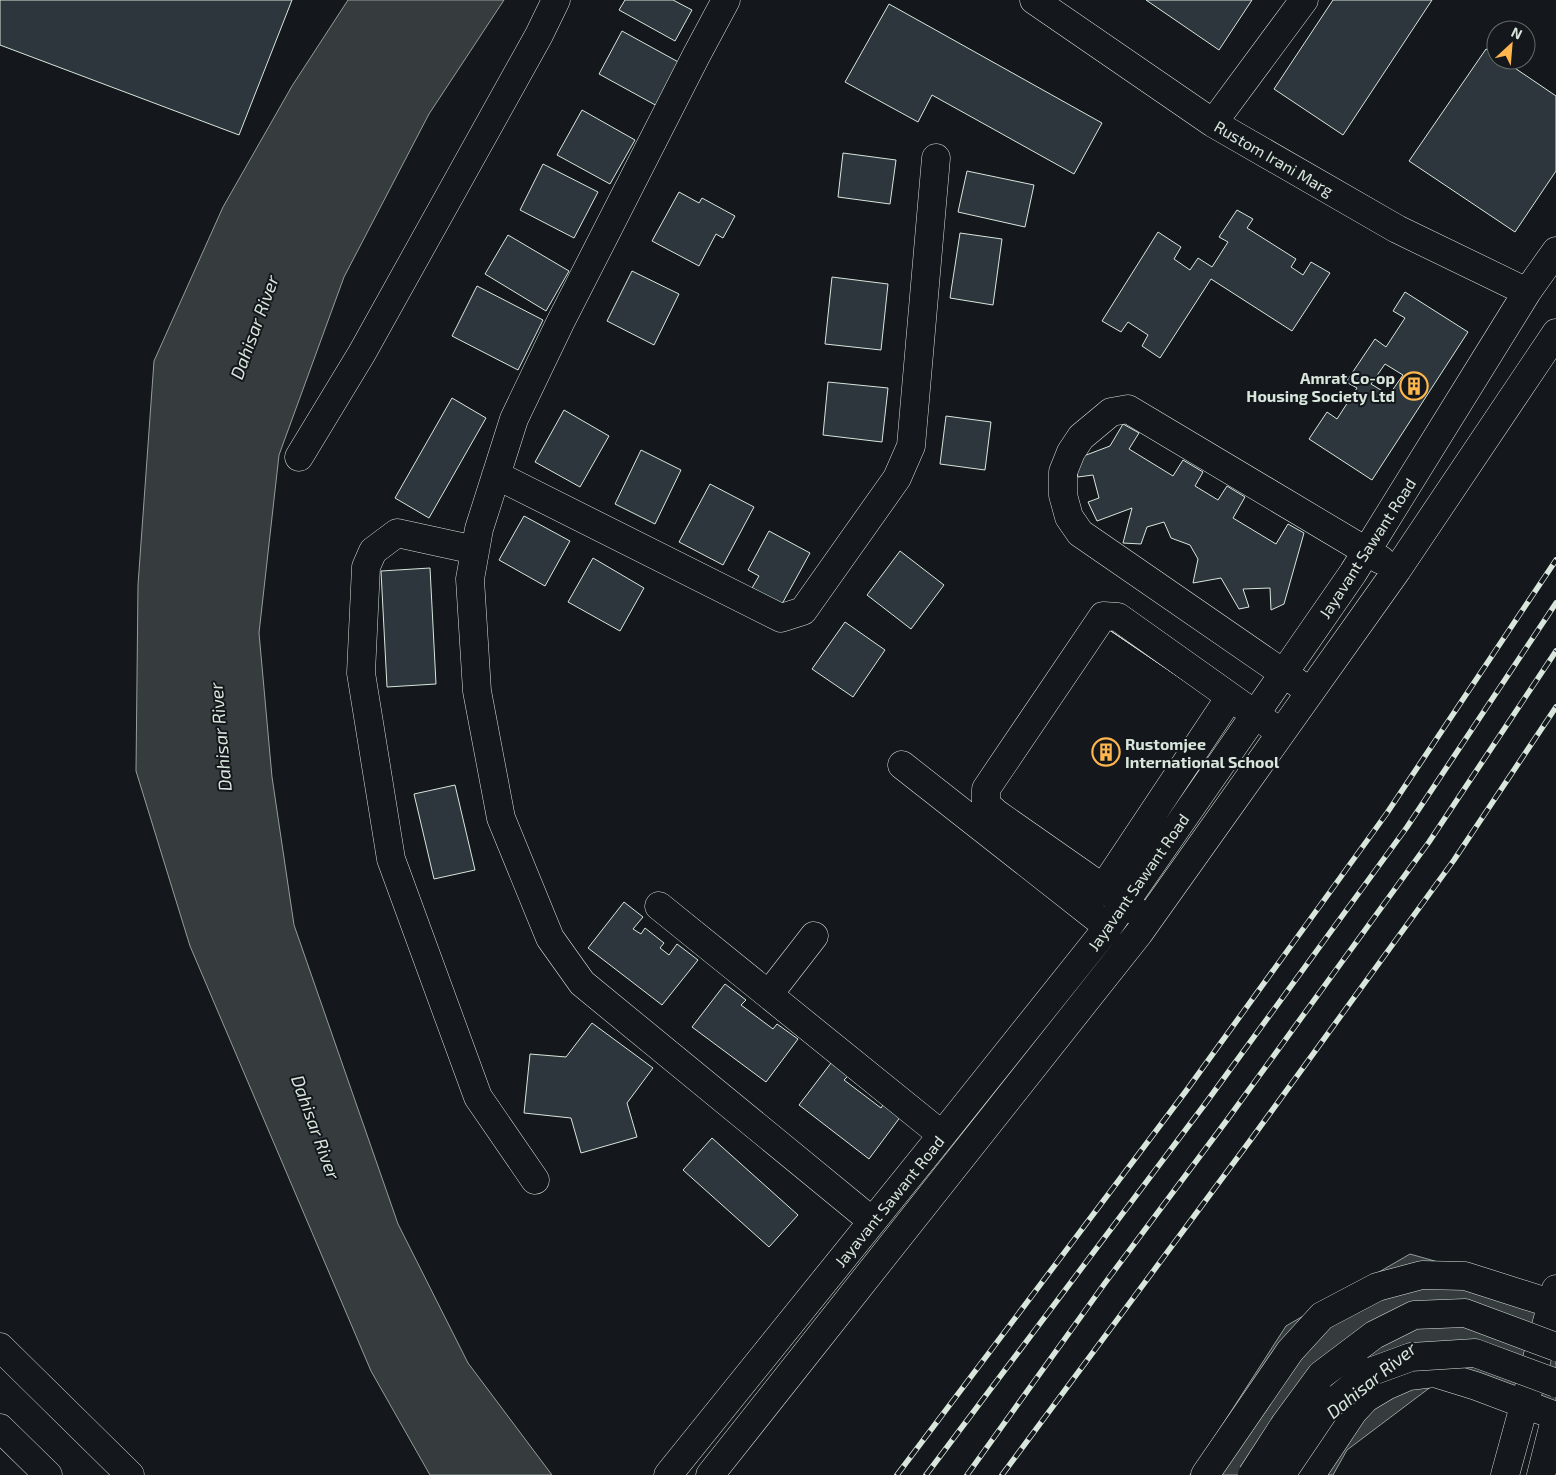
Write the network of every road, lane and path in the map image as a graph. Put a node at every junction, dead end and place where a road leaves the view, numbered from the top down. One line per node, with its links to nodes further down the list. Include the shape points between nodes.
1 (556, 0): 10 (street, via 367,344)
2 (726, 0): 11 (street, via 556,331 514,419)
3 (1034, 0): 5 (street, Rustom Irani Marg)
4 (1304, 0): 5 (street)
5 (1213, 123): 8 (street, Rustom Irani Marg, via 1397,229)
6 (936, 158): 11 (street, via 911,446 897,478 802,611 781,618)
7 (1556, 251): 8 (street, Jayavant Sawant Road)
8 (1527, 292): 13 (street, Jayavant Sawant Road)
9 (1556, 333): 14 (street, Jayavant Sawant Road)
10 (299, 457)
11 (496, 475): 12 (street, via 479,528)
12 (476, 550): 29 (street, via 397,533 373,551 366,567 362,673 391,859 478,1097); 30 (street, via 470,579 477,691 499,808 550,938 582,983)
13 (1367, 552): 14 (street); 15 (street, Jayavant Sawant Road); 15 (street, via 1128,409 1111,412 1081,437 1063,472 1063,495 1069,517 1080,533)
14 (1397, 570): 16 (street, Jayavant Sawant Road)
15 (1283, 674): 16 (street); 18 (street, Jayavant Sawant Road)
16 (1311, 691): 19 (street, Jayavant Sawant Road)
17 (1230, 697): 18 (street); 21 (street); 21 (street, via 1118,617 1104,616 986,789 986,804 997,814)
18 (1255, 715): 19 (street); 22 (street, Jayavant Sawant Road)
19 (1282, 732): 24 (street, Jayavant Sawant Road)
20 (902, 766): 25 (street)
21 (1103, 888): 22 (street)
22 (1124, 904): 24 (street); 25 (street, Jayavant Sawant Road)
23 (659, 906): 27 (street)
24 (1149, 919): 42 (street, Jayavant Sawant Road)
25 (1108, 927): 28 (street, Jayavant Sawant Road)
26 (814, 936): 27 (street)
27 (769, 994): 28 (street)
28 (942, 1136): 30 (street, Jayavant Sawant Road)
29 (535, 1180)
30 (872, 1221): 41 (street, Jayavant Sawant Road)
31 (1555, 1299): 35 (street, bridge); 43 (street, via 1465,1276 1422,1275 1377,1287 1322,1316 1290,1351)
32 (0, 1347): 40 (street)
33 (1556, 1347): 44 (street, bridge, via 1466,1314 1414,1316 1374,1335 1321,1375)
34 (1556, 1383): 45 (street, bridge, via 1475,1353 1411,1357 1370,1372 1327,1407)
35 (1525, 1404): 36 (street); 46 (street, via 1434,1373 1409,1376 1366,1398 1352,1412); 47 (street)
36 (1556, 1416): 38 (street)
37 (0, 1428): 39 (street)
38 (1544, 1464)
39 (48, 1475)
40 (130, 1475)
41 (668, 1475)
42 (710, 1475)
43 (1205, 1475)
44 (1252, 1475)
45 (1281, 1475)
46 (1311, 1475)
47 (1505, 1475)

